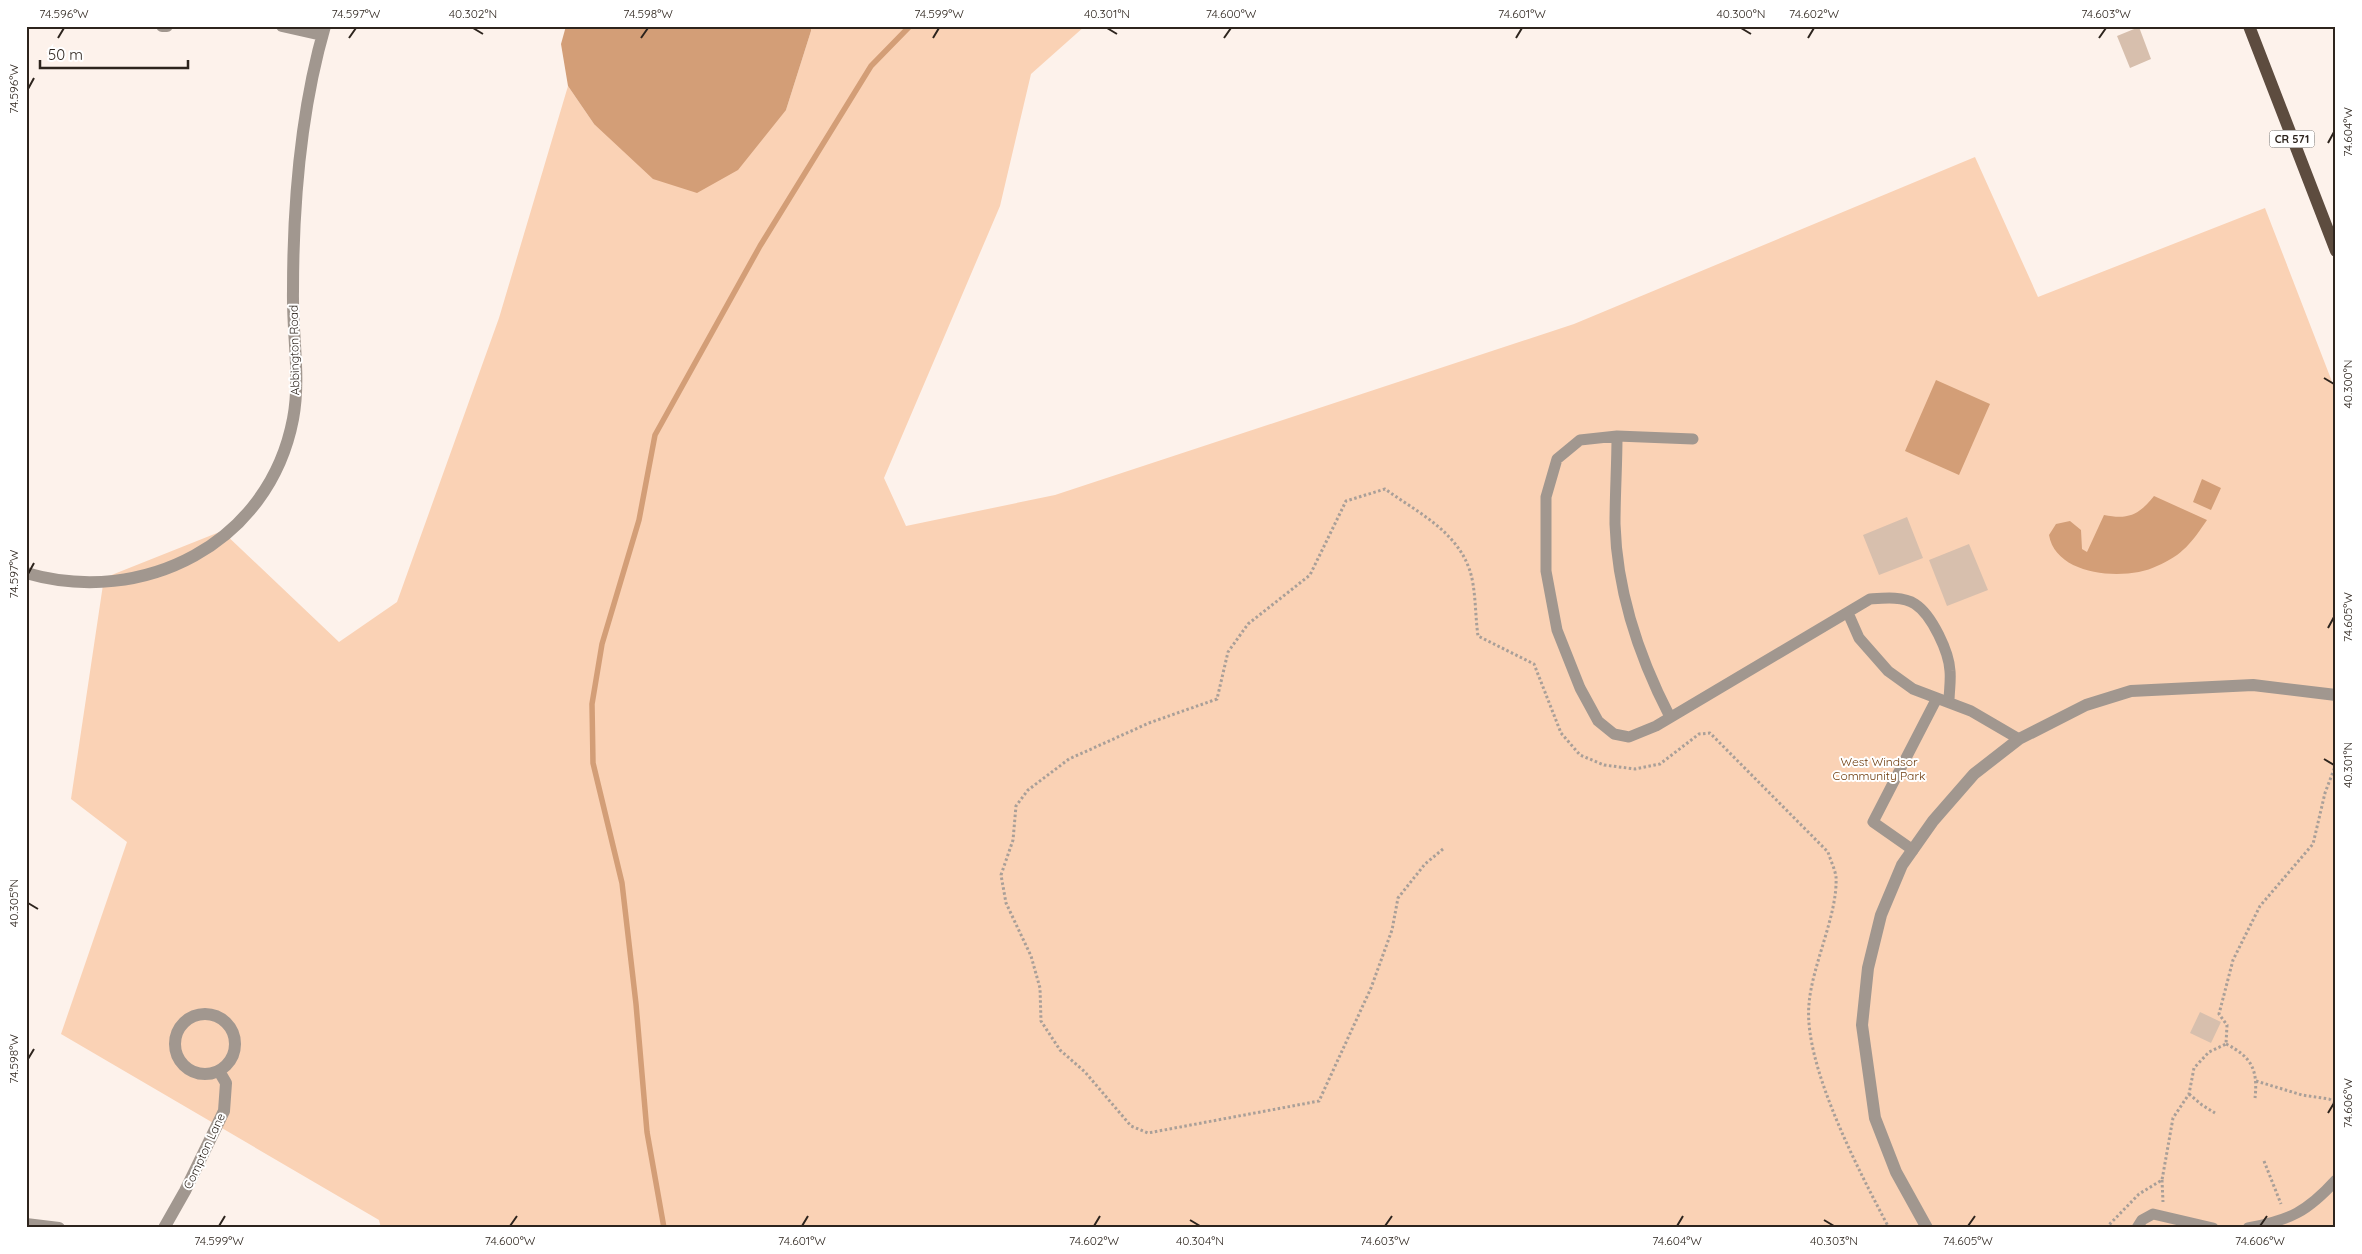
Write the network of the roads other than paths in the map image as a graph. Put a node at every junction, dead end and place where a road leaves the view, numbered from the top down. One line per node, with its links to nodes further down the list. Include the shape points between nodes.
1 (162, 26): 2 (street)
2 (167, 26)
3 (282, 26): 5 (street)
4 (2249, 26): 6 (main road, CR 571)
5 (324, 31): 9 (street, Abbington Road, via 298,169 293,303 296,392 283,452 268,484 229,531 204,550 172,567 113,582 81,583)
6 (2336, 251)
7 (1617, 436): 8 (lane); 14 (lane, via 1615,526 1622,582 1650,679); 14 (lane, via 1580,440 1557,459 1546,497 1546,572 1557,630 1580,688 1598,721 1614,734 1629,737)
8 (1693, 440)
9 (26, 573)
10 (1848, 613): 12 (lane, via 1859,638 1888,670 1913,689); 13 (lane, via 1870,599 1890,597 1915,604 1930,620 1944,645 1950,671); 14 (lane)
11 (2336, 695): 15 (street, via 2253,685 2131,691 2086,705)
12 (1937, 698): 13 (lane); 16 (lane, via 1873,822)
13 (1949, 702): 15 (lane)
14 (1670, 717)
15 (2019, 739): 16 (street, via 1974,774 1933,821)
16 (1913, 850): 22 (street, via 1902,864 1881,915 1868,968 1862,1025 1875,1118 1896,1172)
17 (219, 1071): 17 (street, via 234,1053 233,1034 228,1024 218,1017 204,1014 191,1017 180,1026 176,1036 176,1052 183,1066 202,1074); 21 (street, Compton Lane, via 226,1083 224,1111)
18 (2336, 1180): 25 (lane, via 2318,1200 2286,1219)
19 (26, 1224): 20 (street)
20 (59, 1228)
21 (164, 1228)
22 (1927, 1228)
23 (2137, 1228): 24 (lane, via 2142,1220 2153,1214)
24 (2212, 1228)
25 (2248, 1228)

